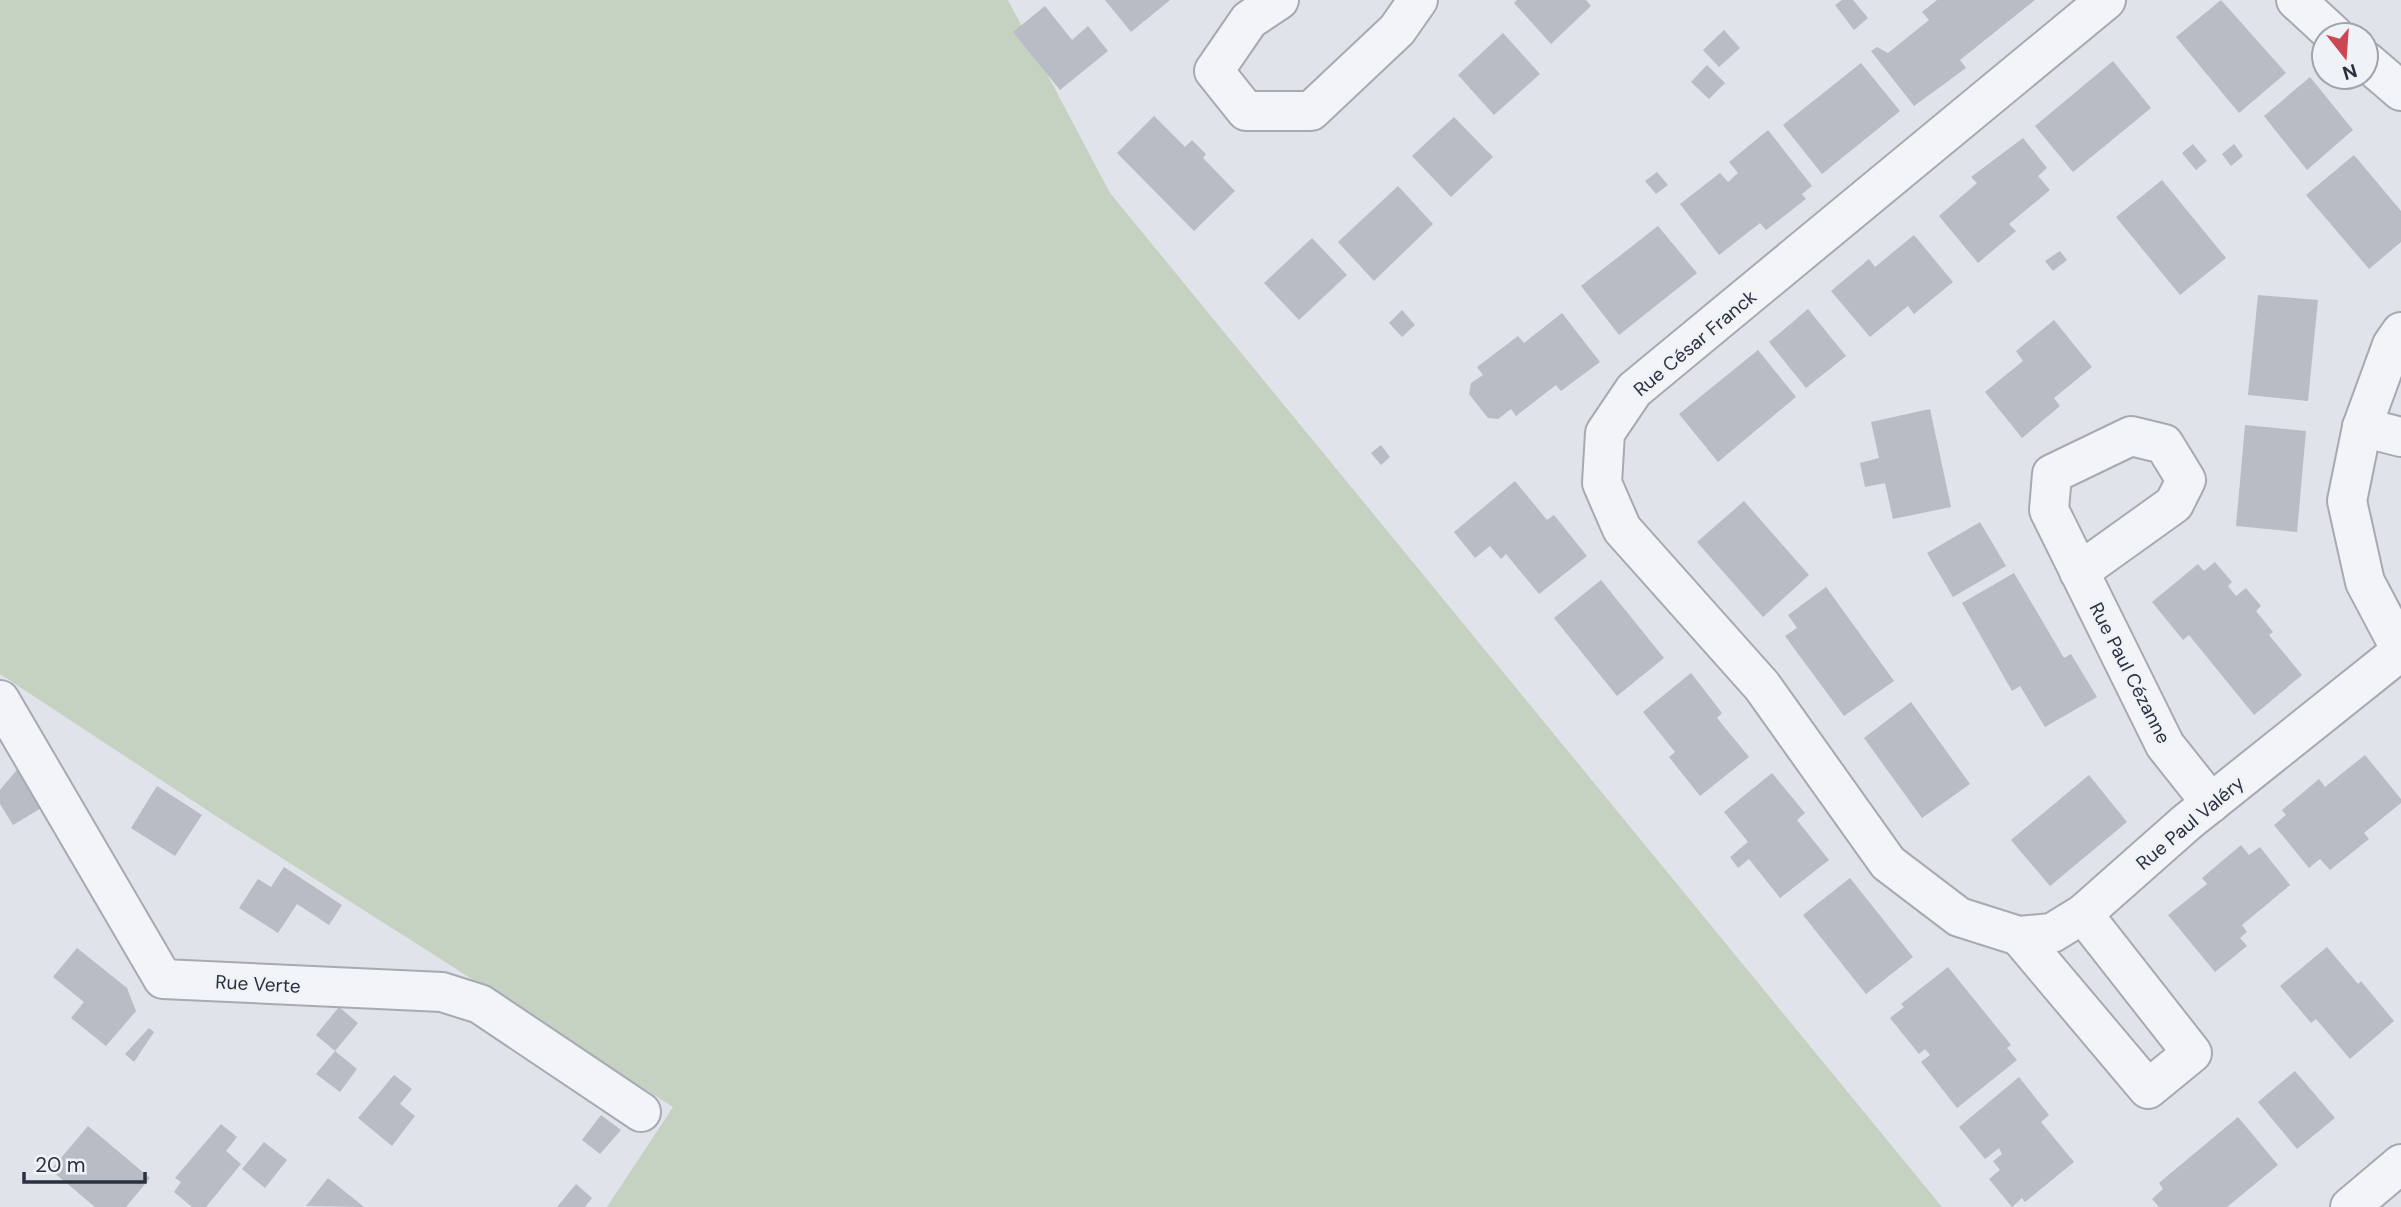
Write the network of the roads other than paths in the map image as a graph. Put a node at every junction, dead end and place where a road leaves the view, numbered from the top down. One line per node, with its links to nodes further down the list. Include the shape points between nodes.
1 (1279, 0): 2 (street, via 1249,20 1214,71 1246,111 1311,111 1396,30)
2 (1418, 0)
3 (2106, 0): 16 (street, Rue César Franck, via 1634,390 1605,433 1602,483 1622,529 1762,686 1888,863)
4 (2296, 0): 5 (street)
5 (2319, 21)
6 (2380, 73): 7 (street)
7 (2401, 90)
8 (2401, 332): 9 (street)
9 (2362, 427): 10 (street); 12 (street, via 2347,501 2365,582)
10 (2401, 437)
11 (2080, 572): 14 (street, Rue Paul Cézanne, via 2165,746)
12 (2401, 651): 14 (street, Rue Paul Valéry)
13 (0, 700): 18 (street, Rue Verte, via 163,979 442,992 480,1004)
14 (2211, 803): 15 (street, Rue Paul Valéry)
15 (2083, 914): 17 (street, Rue Paul Valéry, via 2052,933); 17 (street, via 2192,1053 2148,1088)
16 (1959, 917): 17 (street, Rue Paul Valéry)
17 (2019, 936)
18 (641, 1112)
19 (2401, 1164): 20 (street)
20 (2350, 1207)

